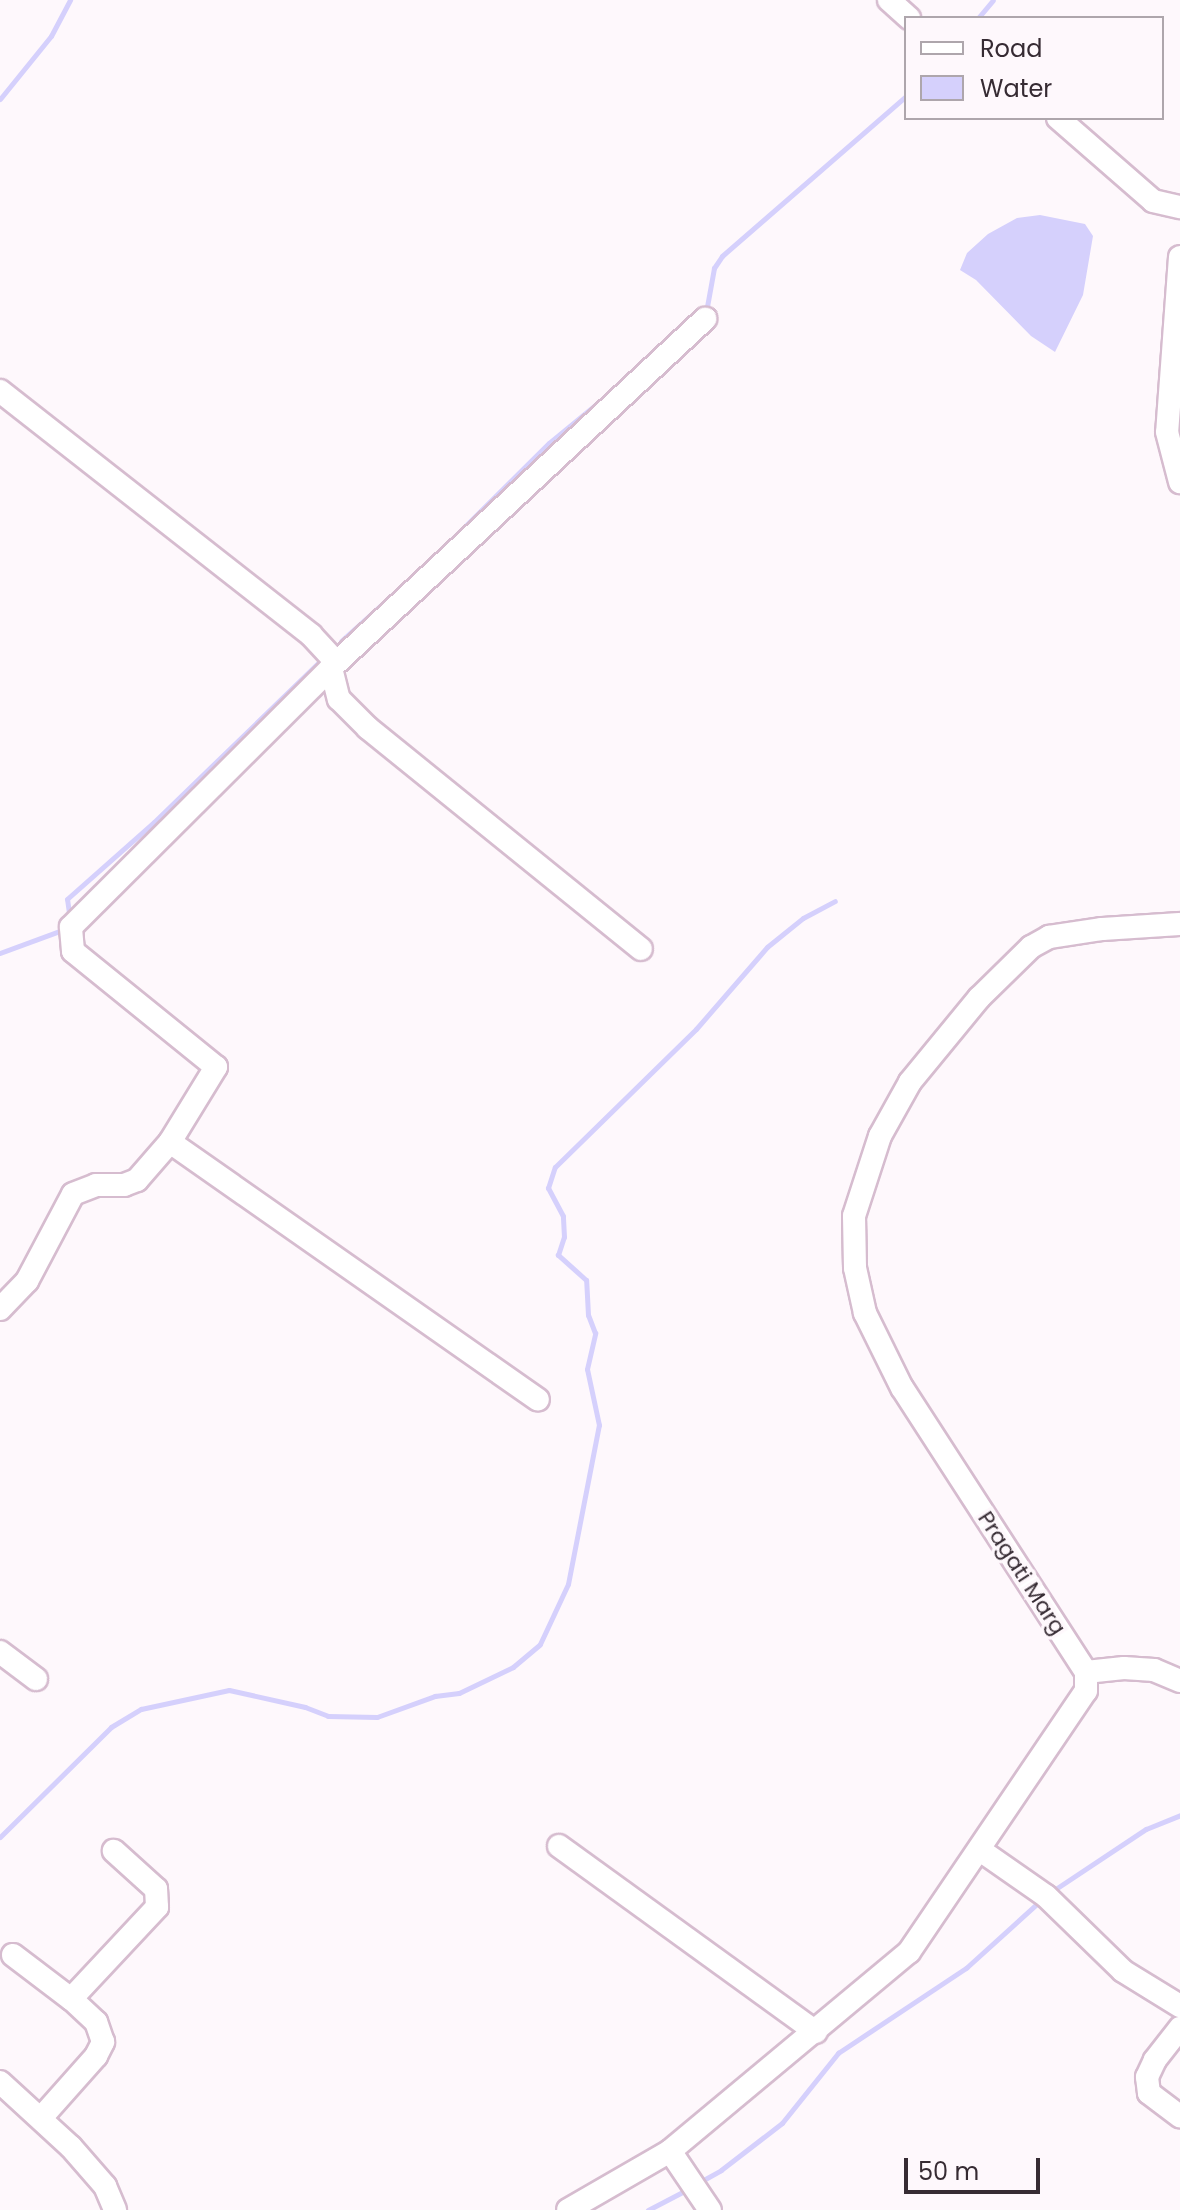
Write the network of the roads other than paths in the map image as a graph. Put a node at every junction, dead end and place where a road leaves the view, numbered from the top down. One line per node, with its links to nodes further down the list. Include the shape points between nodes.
1 (889, 0): 2 (street)
2 (907, 16)
3 (1060, 120): 4 (street, via 1153,201)
4 (1180, 207)
5 (1180, 257): 8 (street, via 1167,432)
6 (705, 319): 9 (street)
7 (0, 391): 9 (street, via 311,635 333,659)
8 (1180, 482)
9 (331, 668): 13 (street, via 339,699 368,728); 14 (street, via 71,927 73,951 216,1067)
10 (1157, 924): 11 (street, Pragati Marg); 12 (street); 18 (street, Pragati Marg, via 1049,937 1031,947 979,998 910,1082 880,1136 854,1216 855,1268 865,1313 902,1388)
11 (1180, 924)
12 (1180, 943)
13 (641, 949)
14 (170, 1142): 15 (street, via 137,1180 73,1194 27,1281); 16 (street)
15 (0, 1309)
16 (538, 1400)
17 (1, 1655): 19 (street)
18 (1086, 1672): 20 (street, via 1154,1670); 22 (street, via 1086,1691)
19 (36, 1679)
20 (1180, 1681)
21 (559, 1846): 28 (street)
22 (980, 1850): 26 (street, via 1046,1896 1123,1971); 28 (street, via 909,1952)
23 (114, 1851): 25 (street, via 156,1889 157,1907)
24 (13, 1955): 25 (street)
25 (72, 2000): 31 (street, via 96,2022 103,2042)
26 (1180, 2006)
27 (1180, 2028): 30 (street, via 1147,2077 1149,2093)
28 (816, 2032): 32 (street)
29 (0, 2082): 31 (street)
30 (1180, 2116)
31 (41, 2118): 33 (street, via 105,2186)
32 (670, 2151): 34 (street); 35 (street)
33 (115, 2210)
34 (568, 2210)
35 (710, 2210)

